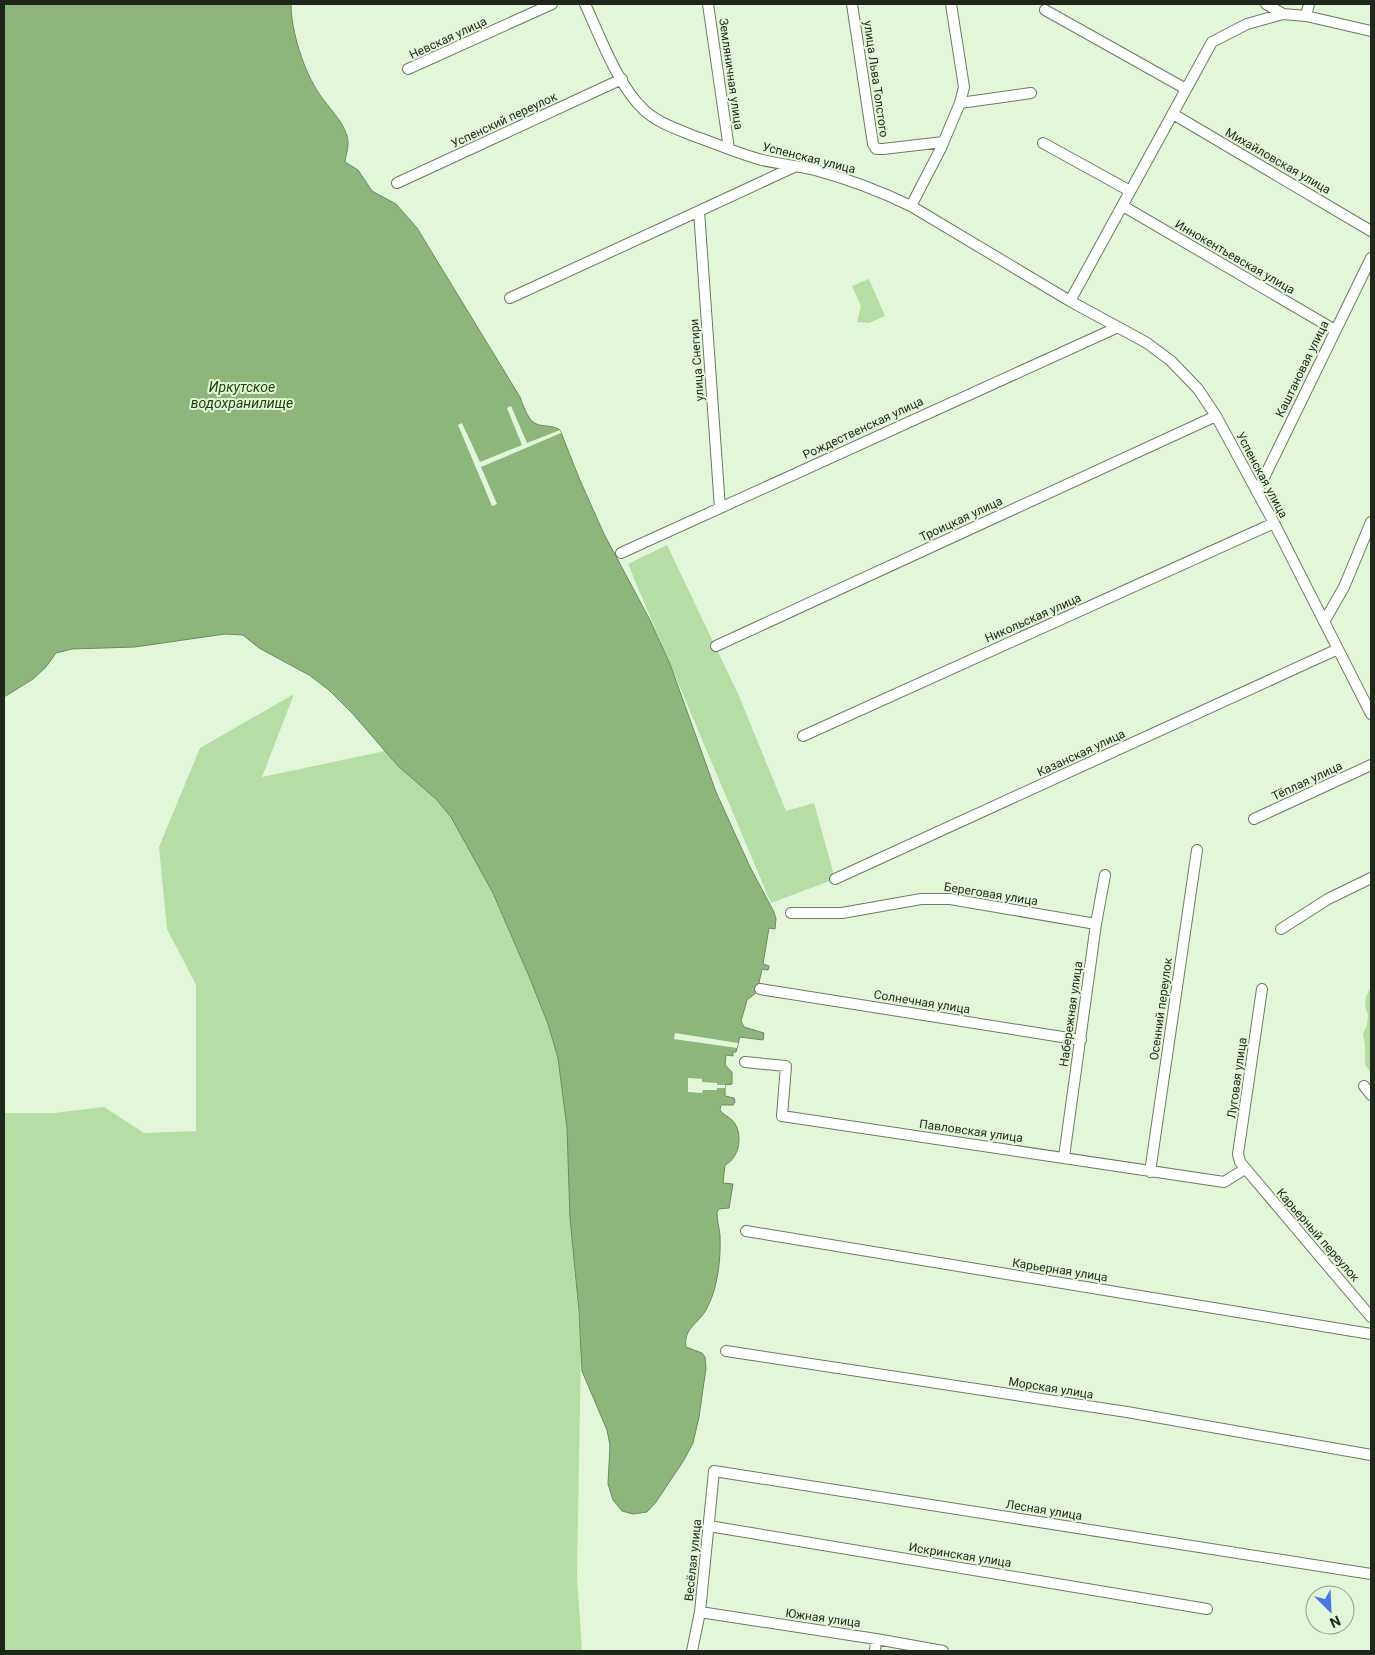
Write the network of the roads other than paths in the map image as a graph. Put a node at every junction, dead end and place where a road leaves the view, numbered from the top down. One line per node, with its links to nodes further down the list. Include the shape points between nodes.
1 (552, 4): 12 (street, Невская улица)
2 (585, 4): 13 (street, Успенская улица)
3 (708, 4): 20 (street, Земляничная улица)
4 (852, 4): 18 (street, улица Льва Толстого, via 876,149)
5 (951, 4): 16 (street, via 964,86)
6 (1266, 4): 9 (street)
7 (1309, 4): 10 (street)
8 (1044, 10): 14 (street)
9 (1283, 14): 10 (street); 14 (street, via 1247,24 1212,42)
10 (1306, 16): 11 (street)
11 (1371, 30)
12 (408, 70)
13 (622, 79): 20 (street, Успенская улица, via 632,97 656,120); 22 (street, Успенский переулок)
14 (1186, 89): 17 (street)
15 (1031, 93): 16 (street)
16 (960, 103): 18 (street)
17 (1173, 114): 23 (street); 27 (street, Михайловская улица)
18 (943, 142): 24 (street)
19 (1043, 143): 23 (street)
20 (729, 148): 21 (street, Успенская улица, via 761,160)
21 (794, 167): 24 (street, Успенская улица, via 849,180); 26 (street)
22 (396, 183)
23 (1130, 191): 25 (street)
24 (911, 206): 30 (street, Успенская улица)
25 (1123, 206): 30 (street); 32 (street, Иннокентьевская улица)
26 (699, 211): 29 (street); 35 (street, улица Снегири)
27 (1371, 231)
28 (1371, 258): 32 (street, Каштановая улица)
29 (510, 298)
30 (1070, 301): 31 (street, Успенская улица)
31 (1116, 328): 33 (street, Успенская улица, via 1147,344 1171,362 1198,389); 35 (street, Рождественская улица)
32 (1336, 330): 34 (street, Каштановая улица)
33 (1216, 416): 34 (street, Успенская улица); 40 (street, Троицкая улица)
34 (1257, 492): 37 (street, Успенская улица)
35 (720, 508): 38 (street, Рождественская улица)
36 (1371, 522): 39 (street, via 1344,587)
37 (1274, 523): 39 (street, Успенская улица); 43 (street, Никольская улица)
38 (621, 553)
39 (1324, 622): 41 (street, Успенская улица)
40 (716, 646)
41 (1338, 649): 42 (street, Успенская улица); 49 (street, Казанская улица)
42 (1371, 714)
43 (803, 736)
44 (1371, 765): 45 (street, Тёплая улица)
45 (1254, 819)
46 (1197, 850): 61 (street, Осенний переулок)
47 (1105, 875): 51 (street, Набережная улица)
48 (1371, 878): 52 (street, via 1328,899)
49 (835, 879)
50 (791, 913): 51 (street, Береговая улица, via 842,913 921,899 950,899)
51 (1096, 924): 55 (street, Набережная улица)
52 (1281, 929)
53 (760, 989): 55 (street, Солнечная улица)
54 (1262, 989): 60 (street, Луговая улица, via 1238,1154)
55 (1081, 1040): 59 (street, Набережная улица)
56 (745, 1062): 59 (street, Павловская улица, via 786,1066 782,1116)
57 (1364, 1086): 58 (street)
58 (1371, 1095)
59 (1064, 1157): 61 (street, Павловская улица)
60 (1245, 1169): 61 (street, Павловская улица, via 1224,1182); 63 (street, Карьерный переулок)
61 (1150, 1172)
62 (746, 1231): 64 (street, Карьерная улица)
63 (1371, 1317)
64 (1371, 1334)
65 (726, 1351): 66 (street, Морская улица, via 1127,1412)
66 (1371, 1455)
67 (714, 1471): 68 (street, Весёлая улица); 69 (street, Лесная улица)
68 (709, 1526): 70 (street, Искринская улица); 71 (street, Весёлая улица)
69 (1371, 1574)
70 (1207, 1609)
71 (700, 1612): 72 (street, Южная улица); 73 (street, Весёлая улица)
72 (876, 1639): 74 (street); 75 (street, Южная улица)
73 (692, 1651)
74 (875, 1651)
75 (943, 1651)

